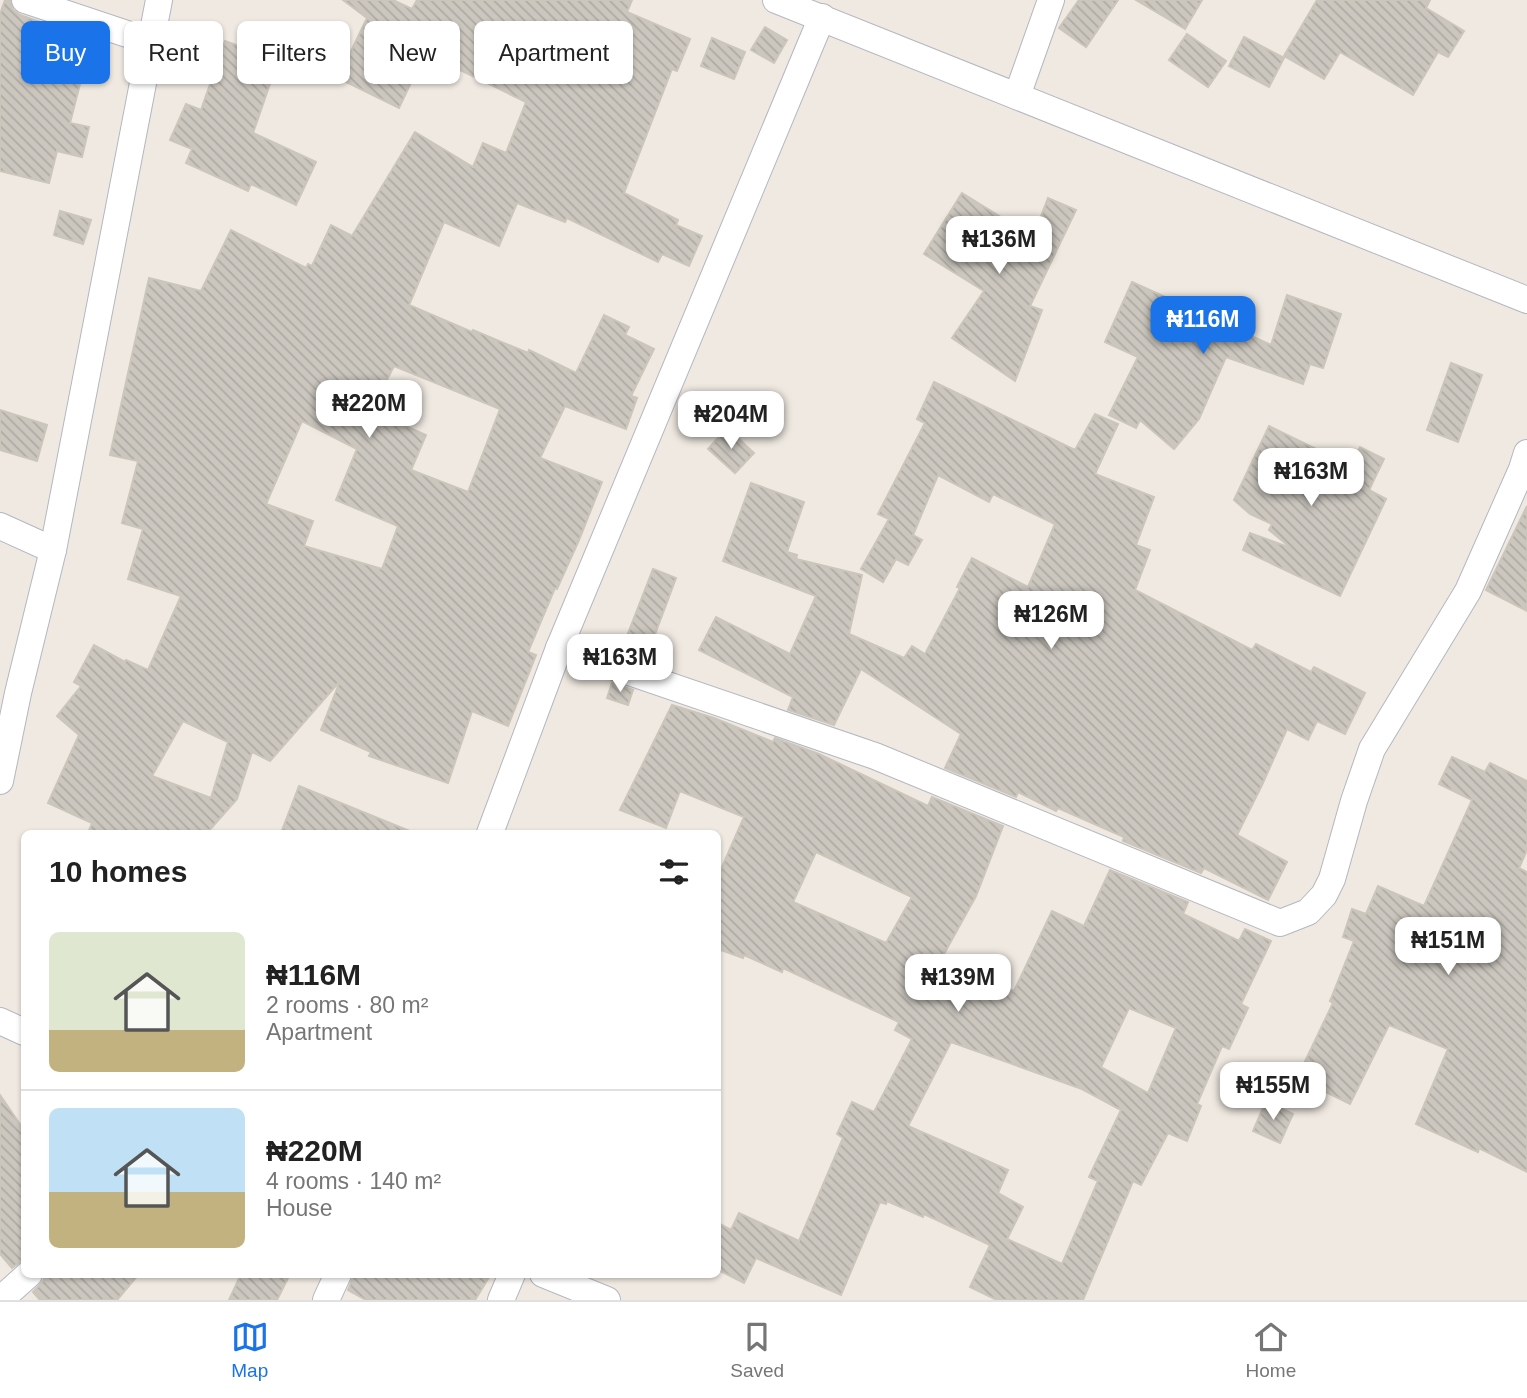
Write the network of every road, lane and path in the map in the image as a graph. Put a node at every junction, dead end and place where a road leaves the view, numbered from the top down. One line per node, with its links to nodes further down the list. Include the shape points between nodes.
1 (24, 0): 7 (street)
2 (159, 0): 6 (street)
3 (776, 0): 5 (street)
4 (1051, 0): 9 (street)
5 (822, 17): 9 (street); 14 (street)
6 (155, 21)
7 (124, 33)
8 (143, 84): 13 (street)
9 (1017, 96): 10 (street)
10 (1527, 300)
11 (1527, 453): 14 (street, via 1468,591 1372,749 1324,895 1308,912 1279,923 875,756)
12 (0, 526): 13 (street)
13 (53, 550): 15 (street)
14 (559, 648): 17 (street)
15 (9, 690): 16 (street)
16 (0, 781)
17 (491, 830)
18 (0, 1021): 19 (street)
19 (21, 1031)
20 (25, 1278): 24 (street)
21 (336, 1278): 25 (street)
22 (510, 1278): 26 (street)
23 (553, 1278): 27 (street)
24 (0, 1300)
25 (326, 1300)
26 (501, 1300)
27 (607, 1300)

